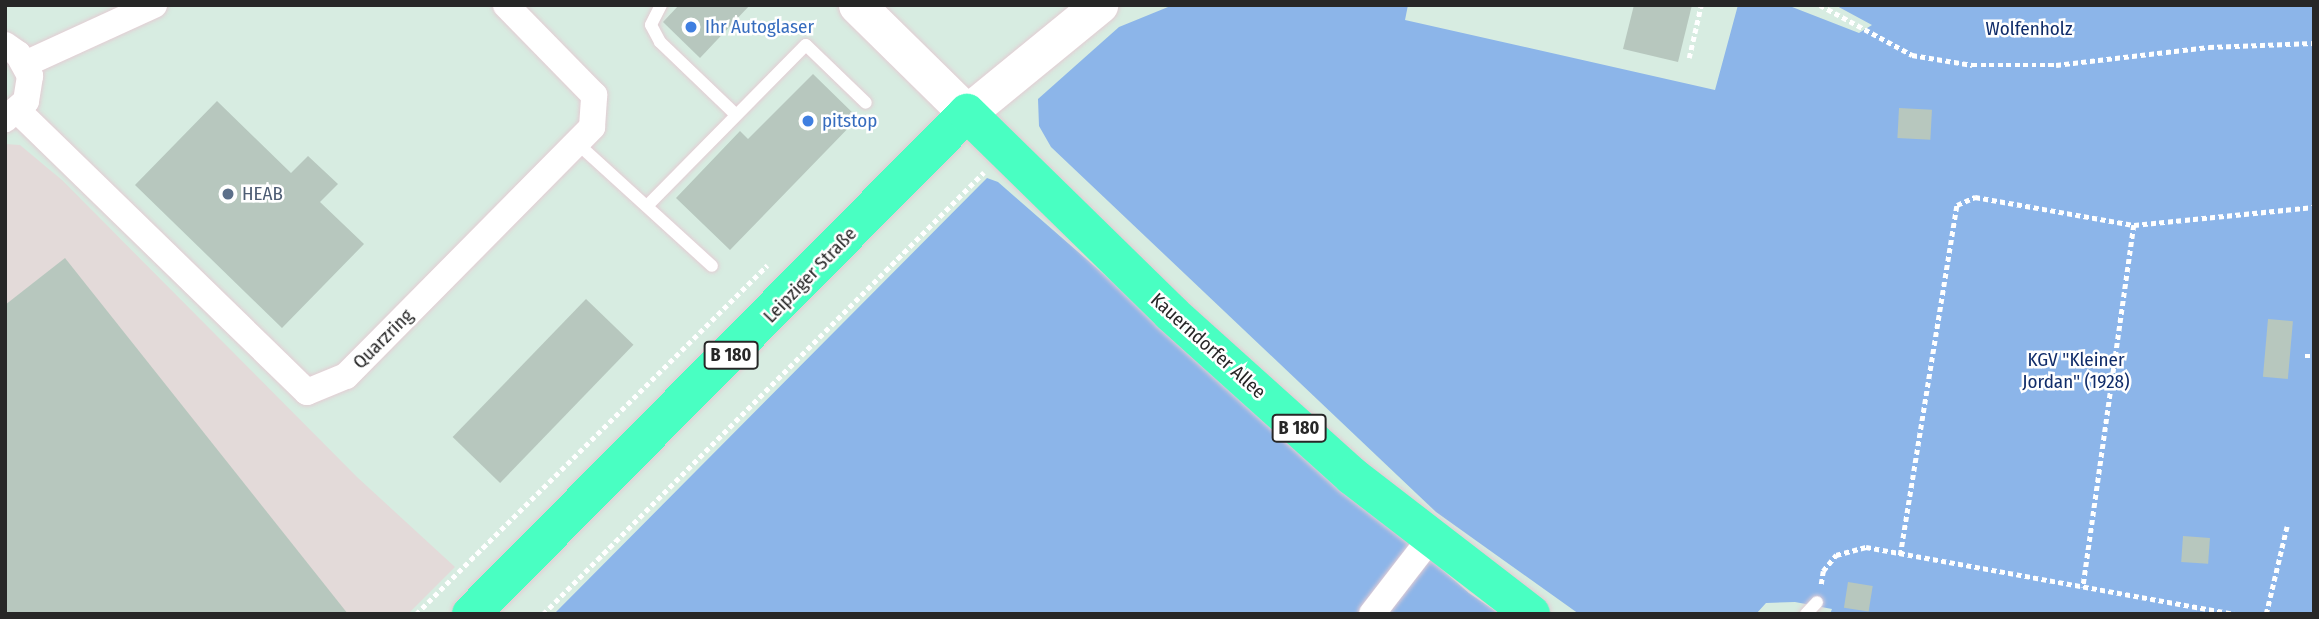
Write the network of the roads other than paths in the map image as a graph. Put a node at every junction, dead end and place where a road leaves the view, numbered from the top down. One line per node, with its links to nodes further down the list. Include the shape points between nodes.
1 (154, 5): 7 (street)
2 (506, 5): 12 (street, Quarzring, via 594,95 592,127)
3 (661, 5): 11 (lane, via 651,25 660,42)
4 (857, 5): 9 (street)
5 (1099, 5): 9 (street, Leipziger Straße)
6 (5, 45): 7 (street)
7 (26, 64): 10 (street, via 30,89)
8 (866, 103): 11 (lane, via 806,45)
9 (967, 113): 15 (main road, Kauerndorfer Allee / B 180, via 1171,313); 17 (main road, Leipziger Straße / B 180)
10 (12, 115): 12 (street, Quarzring, via 307,392 346,376)
11 (736, 115): 13 (lane)
12 (578, 144): 13 (lane)
13 (647, 206): 14 (lane)
14 (712, 266)
15 (1430, 539): 18 (street); 19 (main road, Kauerndorfer Allee / B 180)
16 (1817, 602): 20 (lane)
17 (471, 614)
18 (1372, 614)
19 (1531, 614)
20 (1806, 614)

